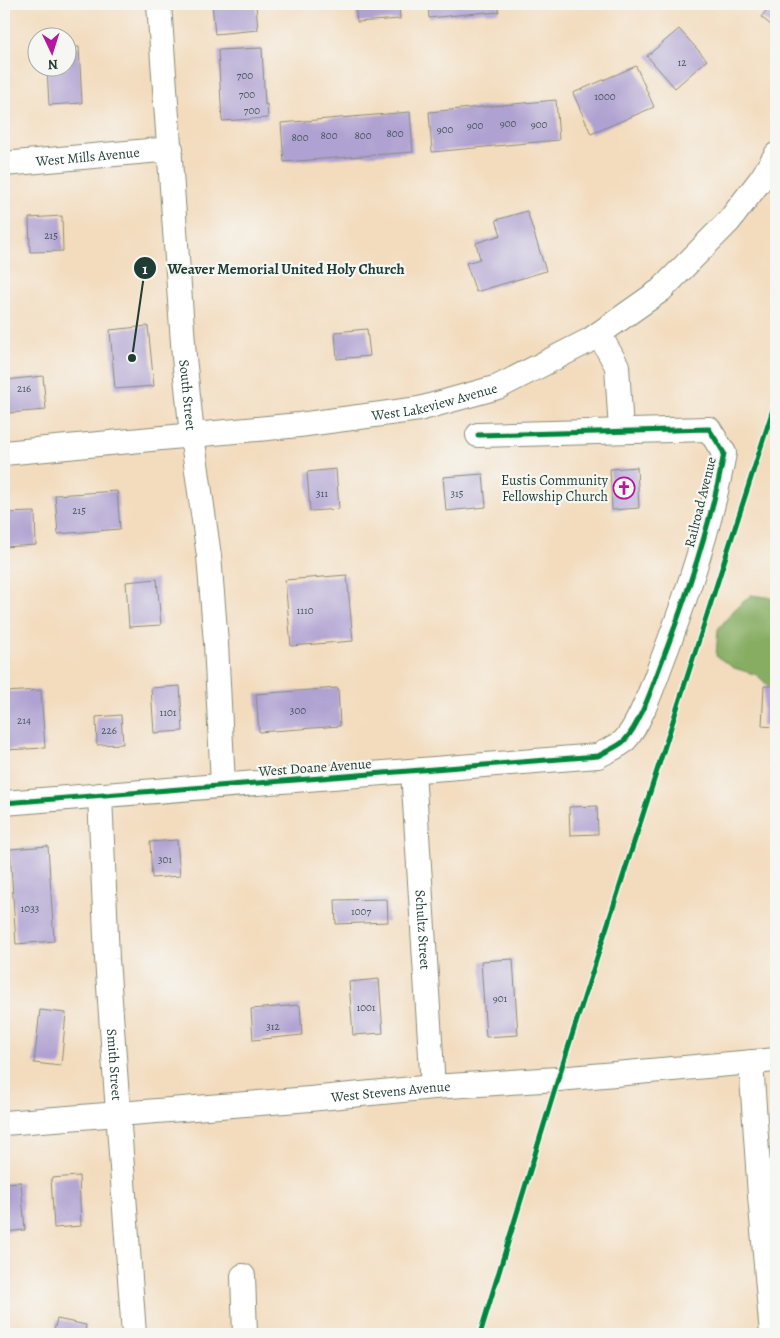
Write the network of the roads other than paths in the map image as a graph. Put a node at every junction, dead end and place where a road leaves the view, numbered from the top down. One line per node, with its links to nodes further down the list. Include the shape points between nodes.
1 (159, 4): 2 (street, South Street)
2 (171, 149): 4 (street, West Mills Avenue); 7 (street, South Street)
3 (776, 155): 5 (street, West Lakeview Avenue, via 729,221 661,290)
4 (4, 164)
5 (599, 334): 6 (street, via 617,366); 7 (street, West Lakeview Avenue, via 498,387 418,409)
6 (621, 431): 8 (street, Railroad Avenue); 10 (street, Railroad Avenue, via 709,429 724,452 696,563 668,645 651,692)
7 (192, 435): 9 (street, West Lakeview Avenue); 12 (street, South Street, via 210,566)
8 (478, 435)
9 (4, 453)
10 (624, 741): 11 (street, West Doane Avenue, via 598,756)
11 (412, 771): 12 (street, West Doane Avenue); 17 (street, Schultz Street)
12 (223, 785): 13 (street, West Doane Avenue)
13 (100, 795): 14 (street, West Doane Avenue); 18 (street, Smith Street)
14 (4, 803)
15 (776, 1060): 16 (street, West Stevens Avenue)
16 (751, 1062): 17 (street, West Stevens Avenue); 23 (street)
17 (433, 1087): 18 (street, West Stevens Avenue)
18 (118, 1114): 19 (street, West Stevens Avenue); 21 (street, Smith Street)
19 (4, 1123)
20 (242, 1276): 22 (street)
21 (134, 1334)
22 (245, 1334)
23 (772, 1334)

